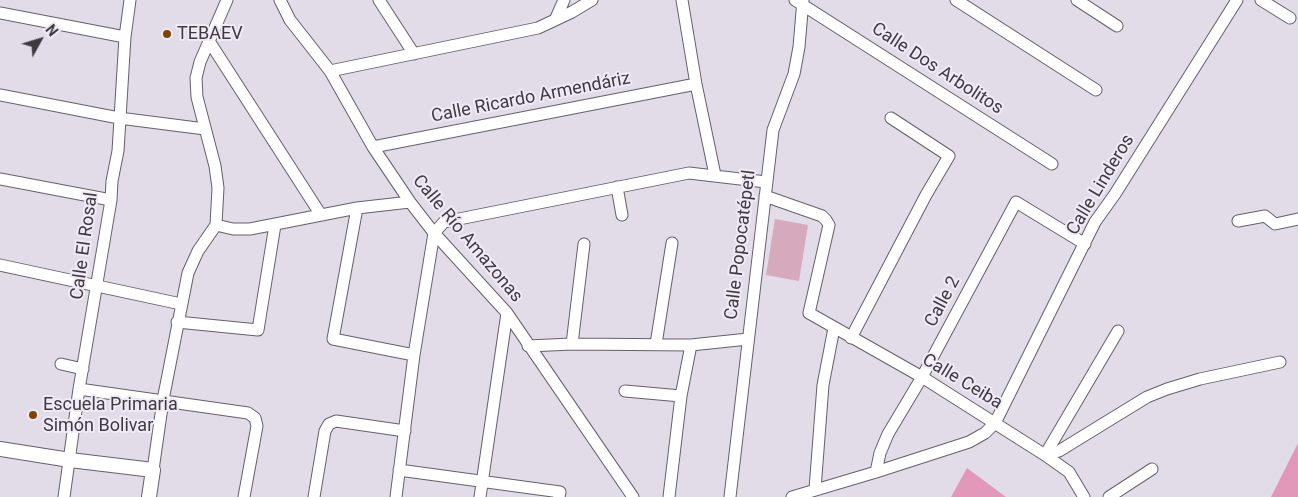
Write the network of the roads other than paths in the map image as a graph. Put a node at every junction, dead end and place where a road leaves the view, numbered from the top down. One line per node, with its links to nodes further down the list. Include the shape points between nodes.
1 (130, 0): 17 (street, Calle El Rosal)
2 (228, 0): 18 (street)
3 (280, 0): 20 (street, Calle Río Amazonas, via 290,20)
4 (379, 0): 19 (street)
5 (564, 0): 14 (street)
6 (592, 0): 14 (street)
7 (682, 0): 21 (street)
8 (956, 0): 22 (street)
9 (1077, 0): 16 (street)
10 (1237, 0): 46 (street, Calle Linderos, via 1095,222)
11 (1261, 0): 15 (street)
12 (800, 2): 28 (street, Calle Dos Arbolitos); 31 (street, Calle Popocatépetl, via 799,47 794,74 773,130)
13 (0, 13): 17 (street)
14 (556, 18): 19 (street, via 538,28)
15 (1290, 18)
16 (1117, 26)
17 (125, 37): 24 (street, Calle El Rosal)
18 (209, 41): 26 (street, via 196,78); 37 (street)
19 (414, 54): 20 (street)
20 (330, 71): 27 (street, Calle Río Amazonas)
21 (696, 84): 27 (street, Calle Ricardo Armendáriz); 29 (street)
22 (1096, 90)
23 (0, 95): 24 (street)
24 (119, 118): 26 (street); 34 (street, Calle El Rosal)
25 (891, 118): 54 (street, via 949,156)
26 (205, 129): 41 (street, via 218,188)
27 (373, 147): 35 (street, Calle Río Amazonas)
28 (1052, 164)
29 (715, 176): 31 (street); 32 (street, via 689,173)
30 (0, 179): 34 (street)
31 (766, 182): 33 (street, Calle Popocatépetl)
32 (616, 187): 38 (street); 43 (street, via 444,222)
33 (765, 196): 52 (street, Calle Ceiba, via 822,216 829,225 809,313); 55 (street, Calle Popocatépetl)
34 (111, 200): 48 (street, Calle El Rosal)
35 (410, 202): 36 (street); 43 (street, Calle Río Amazonas)
36 (357, 208): 37 (street); 60 (street, via 333,339)
37 (321, 215): 42 (street)
38 (622, 215)
39 (1298, 219): 40 (street, via 1275,224 1265,216)
40 (1238, 221)
41 (216, 225): 42 (street, via 233,230); 49 (street, via 188,273)
42 (276, 225): 51 (street, via 258,330)
43 (434, 233): 50 (street, Calle Río Amazonas); 60 (street)
44 (672, 243): 57 (street)
45 (584, 244): 56 (street)
46 (1086, 244): 64 (street, Calle 2, via 1016,202); 69 (street, Calle Linderos)
47 (0, 265): 48 (street)
48 (97, 286): 49 (street); 63 (street, Calle El Rosal)
49 (181, 304): 51 (street)
50 (507, 313): 59 (street, Calle Río Amazonas); 78 (street)
51 (177, 322): 68 (street)
52 (834, 328): 54 (street, Calle Ceiba); 79 (street, via 823,385)
53 (1118, 332): 72 (street)
54 (851, 338): 64 (street, Calle Ceiba)
55 (748, 339): 58 (street); 89 (street, Calle Popocatépetl)
56 (572, 344): 57 (street); 59 (street)
57 (656, 344): 58 (street)
58 (691, 345): 67 (street)
59 (528, 346): 87 (street, Calle Río Amazonas)
60 (414, 355): 70 (street)
61 (1280, 362): 72 (street, via 1167,389 1147,397 1059,451)
62 (61, 364): 63 (street)
63 (83, 369): 65 (street, Calle El Rosal)
64 (922, 377): 69 (street, Calle Ceiba); 77 (street, Calle 2, via 888,434)
65 (79, 388): 68 (street); 73 (street, Calle El Rosal)
66 (625, 391): 67 (street)
67 (681, 396): 88 (street)
68 (163, 400): 75 (street); 83 (street, via 248,413 255,418 257,426)
69 (995, 423): 72 (street, Calle Ceiba); 77 (street, via 969,442)
70 (405, 432): 76 (street); 84 (street, via 336,420 329,424 324,431)
71 (0, 449): 73 (main road)
72 (1045, 455): 91 (street, Calle Ceiba, via 1069,472)
73 (70, 460): 75 (main road); 81 (street, Calle El Rosal)
74 (1152, 469): 92 (street)
75 (153, 470): 82 (main road)
76 (399, 470): 78 (street); 85 (street)
77 (876, 472): 79 (street)
78 (482, 480): 80 (street); 86 (street)
79 (814, 489): 90 (street)
80 (560, 494)
81 (64, 497)
82 (150, 497)
83 (244, 497)
84 (314, 497)
85 (396, 497)
86 (480, 497)
87 (633, 497)
88 (669, 497)
89 (730, 497)
90 (792, 497)
91 (1084, 497)
92 (1109, 497)

